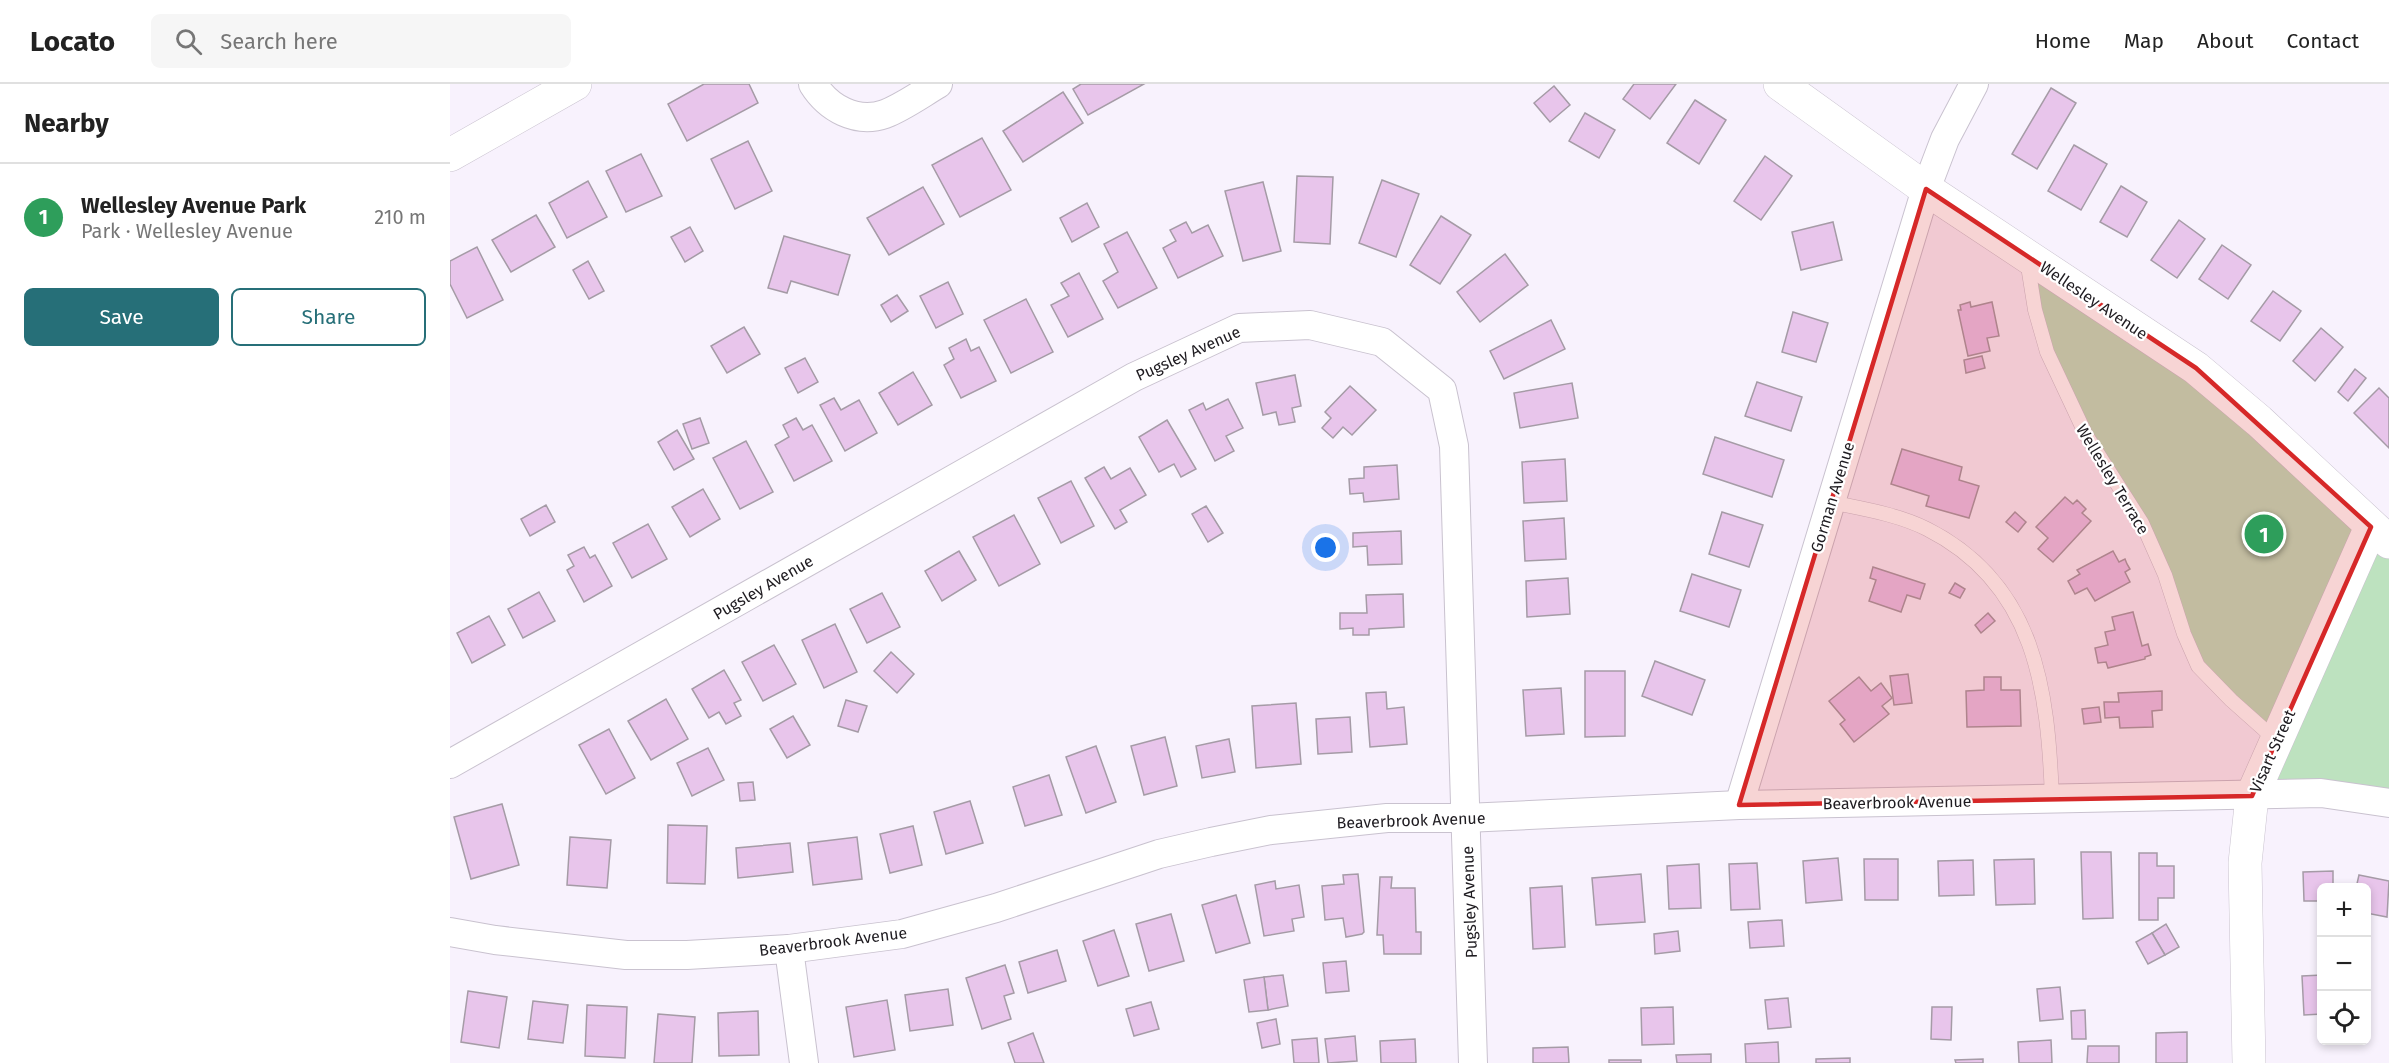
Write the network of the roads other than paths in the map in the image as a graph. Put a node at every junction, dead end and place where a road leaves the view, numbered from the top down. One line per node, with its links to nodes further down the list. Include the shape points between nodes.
1 (575, 84): 6 (street)
2 (813, 84): 3 (street, via 821,97 860,118 884,114)
3 (938, 84)
4 (1780, 84): 7 (street, Wellesley Avenue)
5 (1974, 84): 7 (street, Gorman Avenue, via 1945,139)
6 (452, 150)
7 (1926, 189): 8 (street, Wellesley Avenue); 9 (street, Gorman Avenue)
8 (2025, 254): 10 (street, Wellesley Avenue, via 2196,368); 11 (lane, Wellesley Terrace, via 2047,352 2086,435 2142,523 2198,666)
9 (1830, 502): 14 (lane, via 1904,519 1927,529 1968,556 2004,592 2018,618 2043,693); 16 (street, Gorman Avenue)
10 (2380, 534): 11 (street, Visart Street)
11 (2277, 741): 13 (street, Visart Street)
12 (450, 764): 17 (street, Pugsley Avenue, via 1134,377 1239,328 1310,325 1382,342 1442,390 1454,446)
13 (2252, 796): 14 (street, Beaverbrook Avenue); 15 (street, Beaverbrook Avenue, via 2321,793); 22 (street, Visart Street, via 2245,863)
14 (2052, 799): 16 (street, Beaverbrook Avenue)
15 (2389, 803)
16 (1739, 805): 17 (street, Beaverbrook Avenue)
17 (1466, 818): 19 (street, Beaverbrook Avenue, via 1387,818 1231,838 1159,854 996,908 902,934); 21 (street, Pugsley Avenue)
18 (450, 932): 19 (street, Beaverbrook Avenue, via 626,955)
19 (789, 949): 20 (street)
20 (804, 1063)
21 (1473, 1063)
22 (2249, 1063)

